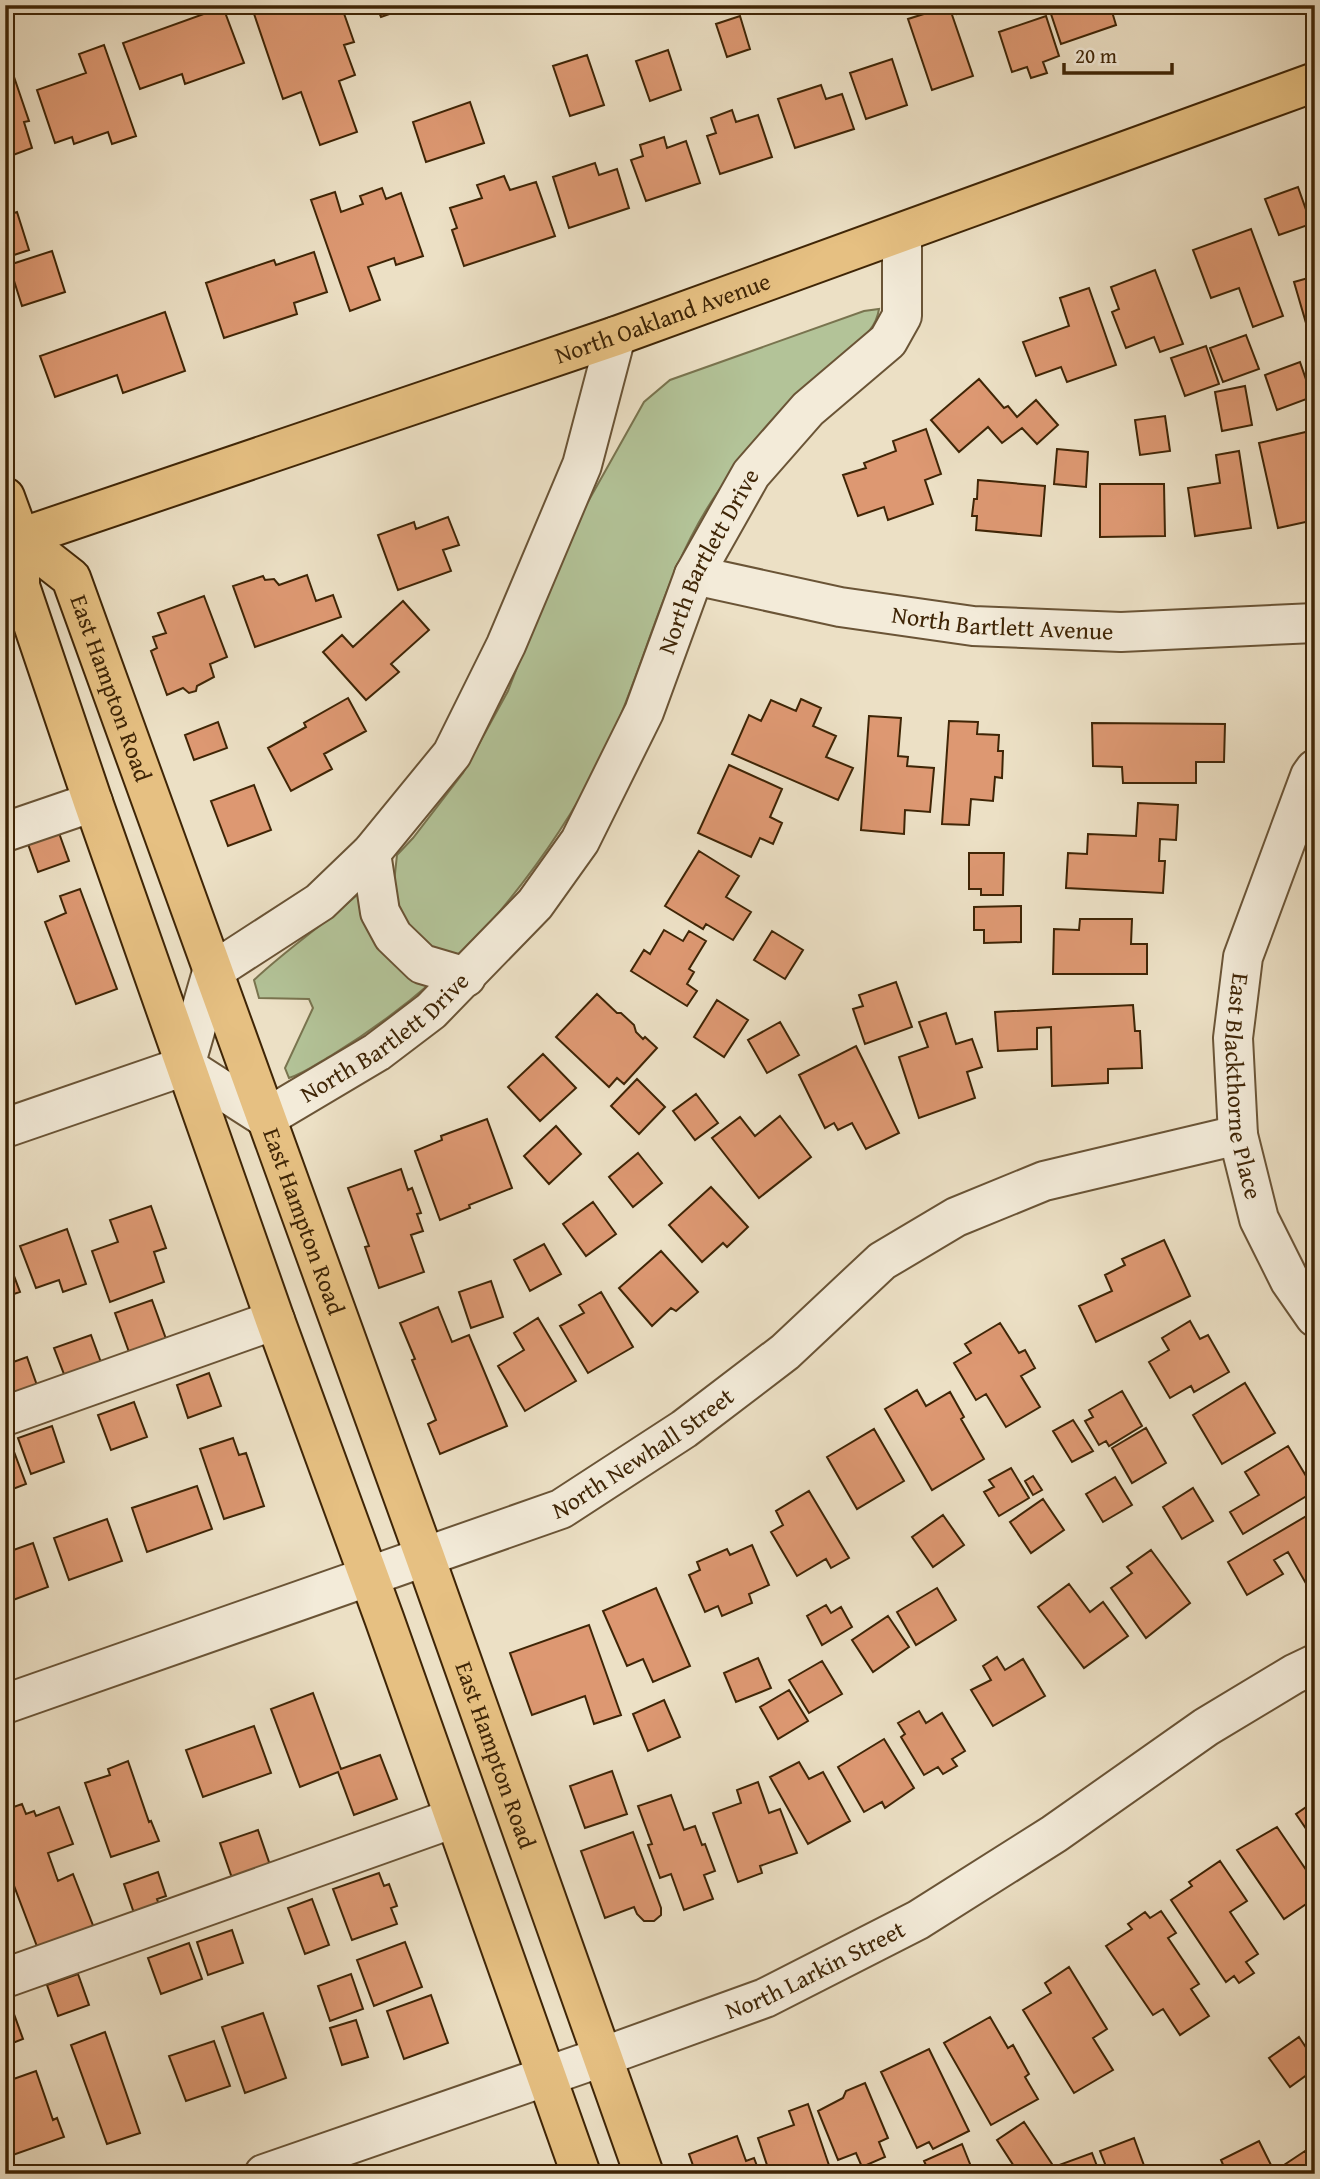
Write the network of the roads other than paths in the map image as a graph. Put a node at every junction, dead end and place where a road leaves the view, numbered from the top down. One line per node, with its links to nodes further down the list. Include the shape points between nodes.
1 (1315, 82): 2 (main road, North Oakland Avenue)
2 (902, 234): 3 (main road, North Oakland Avenue); 6 (street, North Bartlett Drive, via 902,316 888,341 808,409 751,474)
3 (616, 336): 5 (main road, North Oakland Avenue); 11 (street, via 582,465 506,645 452,754)
4 (5, 497): 5 (main road)
5 (13, 541): 9 (main road, East Hampton Road, via 20,586); 12 (main road, East Hampton Road, via 71,578)
6 (694, 575): 7 (street, North Bartlett Avenue, via 840,607 973,626 1121,632); 13 (street, North Bartlett Drive, via 644,712 580,841 535,904)
7 (1315, 623)
8 (1315, 769): 17 (street, East Blackthorne Place, via 1243,957 1233,1038)
9 (93, 802): 10 (street); 14 (main road, East Hampton Road)
10 (5, 832)
11 (371, 853): 12 (street, via 320,902); 13 (street, via 380,912 393,936 422,964)
12 (212, 972): 14 (street); 15 (main road, East Hampton Road)
13 (466, 977): 15 (street, North Bartlett Drive, via 377,1052)
14 (185, 1066): 15 (street); 16 (street); 19 (main road, East Hampton Road)
15 (266, 1118): 21 (main road, East Hampton Road)
16 (5, 1128)
17 (1238, 1135): 18 (street, East Blackthorne Place, via 1259,1219 1290,1281); 21 (street, North Newhall Street, via 1044,1181 956,1217 882,1261 785,1352 684,1429 561,1509)
18 (1315, 1317)
19 (275, 1320): 20 (street); 22 (main road, East Hampton Road)
20 (5, 1416)
21 (425, 1557): 22 (street, North Newhall Street); 27 (main road, East Hampton Road)
22 (369, 1577): 24 (street, North Newhall Street); 25 (main road, East Hampton Road)
23 (1315, 1664): 27 (street, North Larkin Street, via 1206,1727 1054,1834 918,1920 765,1998)
24 (5, 1704)
25 (454, 1818): 26 (street); 28 (main road, East Hampton Road)
26 (5, 1978)
27 (601, 2057): 28 (street, North Larkin Street); 31 (main road, East Hampton Road)
28 (545, 2076): 29 (street, North Larkin Street); 30 (main road, East Hampton Road)
29 (264, 2174)
30 (581, 2174)
31 (644, 2174)

